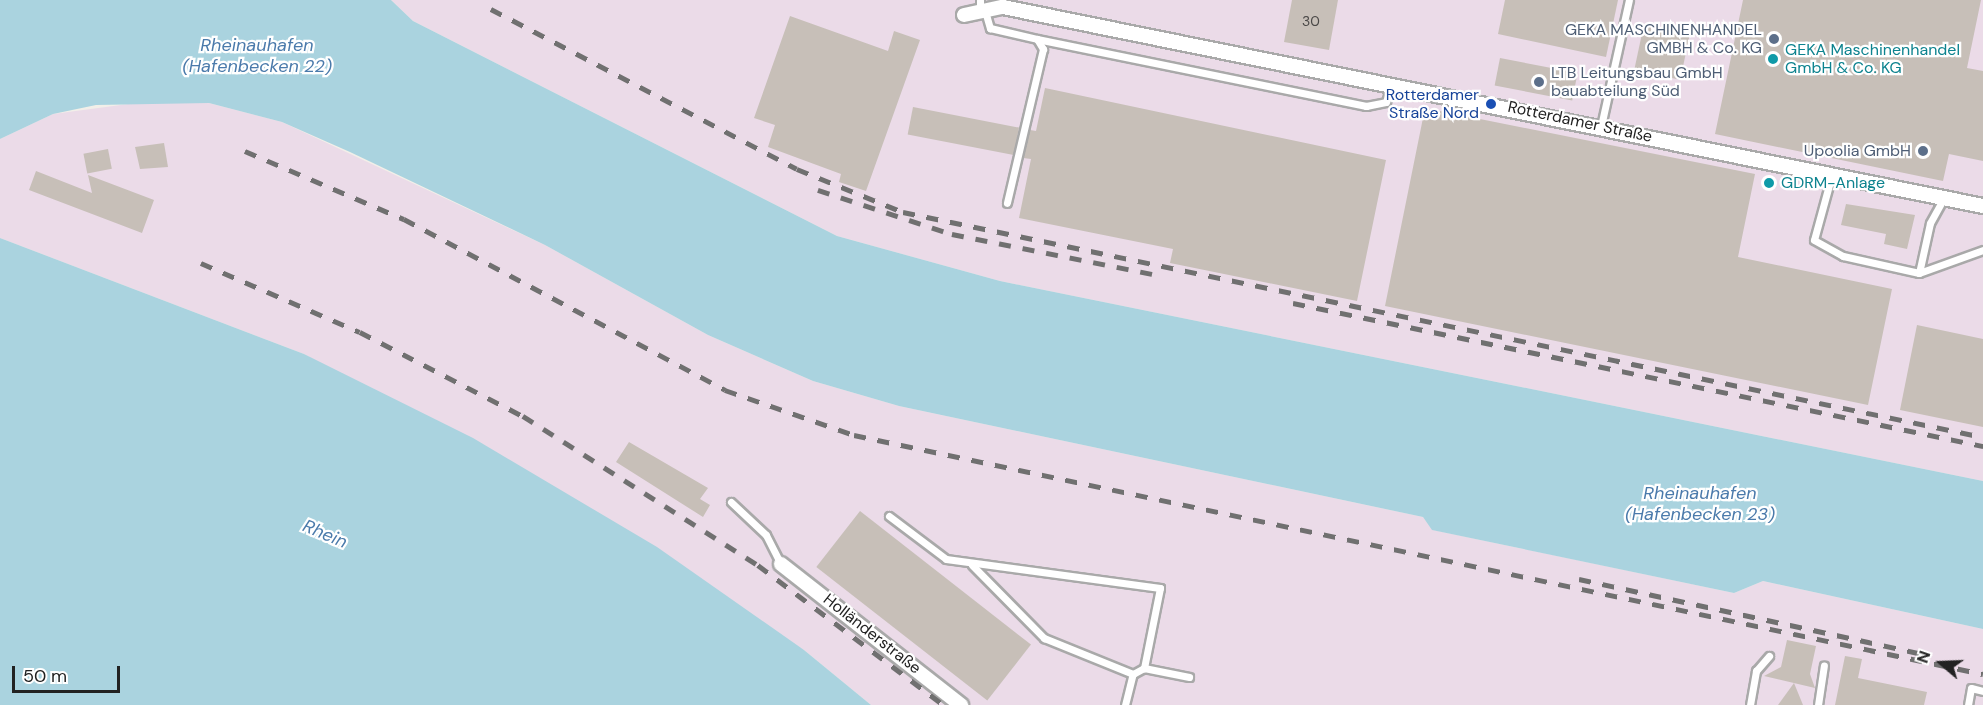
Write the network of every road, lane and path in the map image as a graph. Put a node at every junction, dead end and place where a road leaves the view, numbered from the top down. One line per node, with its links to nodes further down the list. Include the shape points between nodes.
1 (1629, 0): 6 (lane)
2 (982, 8): 3 (street, Rotterdamer Straße); 4 (lane, via 990,28); 5 (street, Rotterdamer Straße, via 1003,6)
3 (964, 15)
4 (1038, 39): 5 (lane, via 1366,106 1386,102); 9 (lane, via 1043,49 1040,68)
5 (1392, 83): 6 (street, Rotterdamer Straße)
6 (1601, 126): 7 (street, Rotterdamer Straße)
7 (1832, 174): 8 (street, Rotterdamer Straße); 12 (lane, via 1814,240 1843,256)
8 (1944, 198): 10 (street, Rotterdamer Straße); 12 (lane, via 1930,223)
9 (1007, 203)
10 (1983, 206)
11 (1983, 250): 12 (lane)
12 (1919, 273)
13 (731, 502): 15 (lane, via 766,535)
14 (890, 516): 16 (lane, via 946,559)
15 (781, 564): 23 (street, Holländerstraße)
16 (972, 565): 19 (lane, via 1160,588); 20 (lane, via 1044,638)
17 (1769, 656): 25 (lane, via 1756,671)
18 (1824, 665): 26 (lane)
19 (1144, 668): 20 (lane); 21 (lane)
20 (1133, 674): 24 (lane)
21 (1189, 678)
22 (1983, 691): 27 (lane, via 1971,688)
23 (961, 705)
24 (1125, 705)
25 (1750, 705)
26 (1818, 705)
27 (1968, 705)

